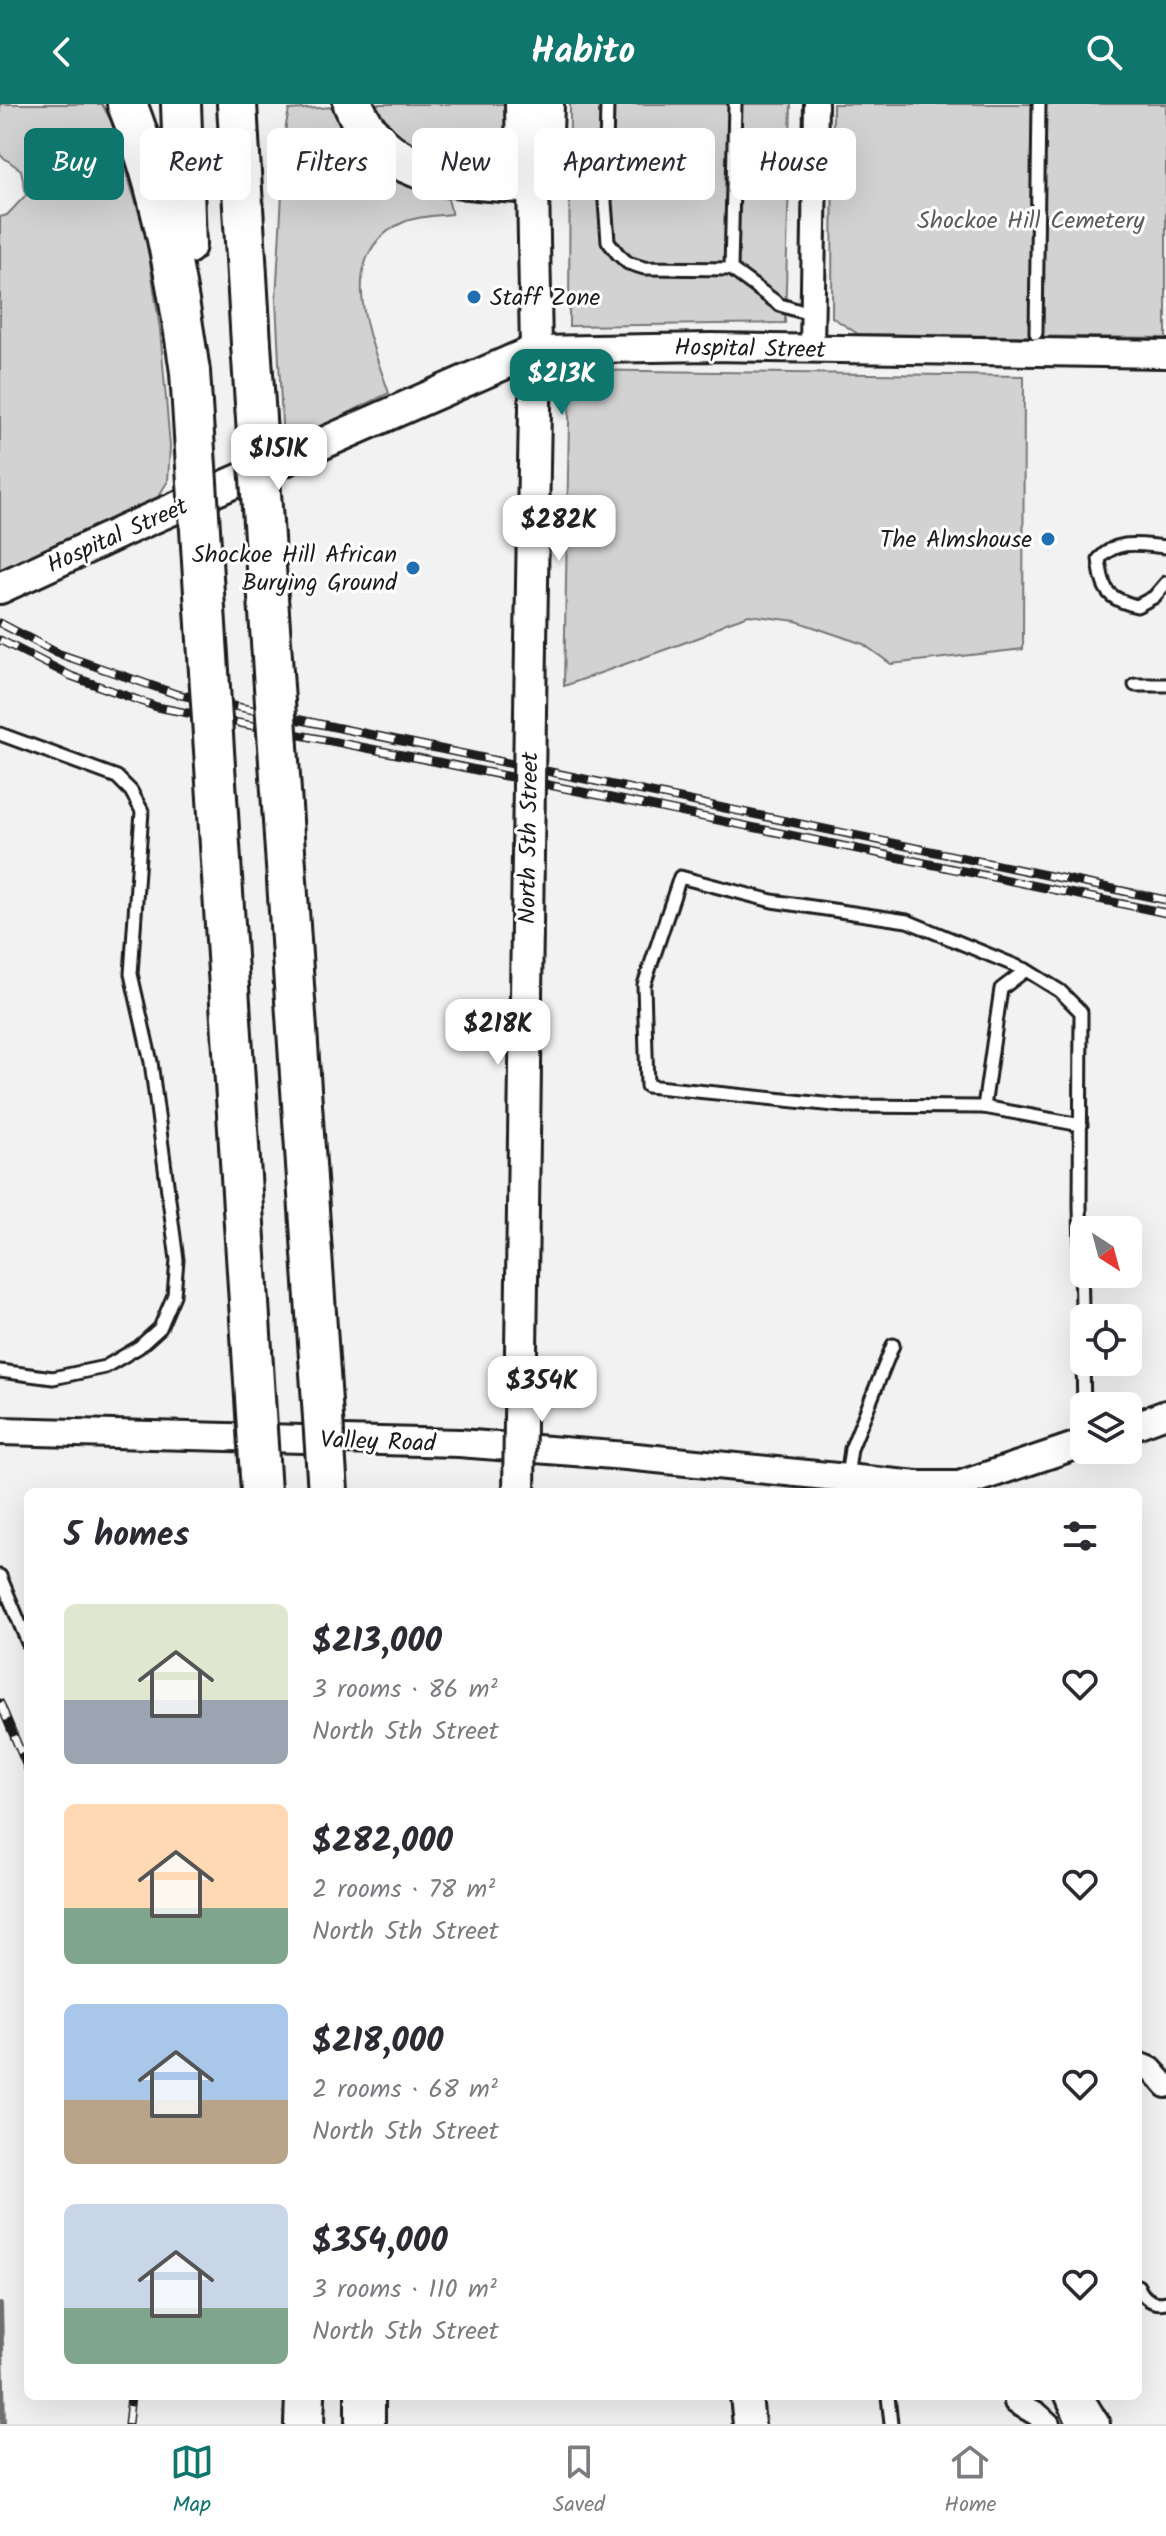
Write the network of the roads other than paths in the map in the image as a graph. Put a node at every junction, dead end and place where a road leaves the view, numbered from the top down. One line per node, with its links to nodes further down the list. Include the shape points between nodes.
1 (127, 104): 20 (highway, via 161,210)
2 (181, 104): 20 (highway)
3 (237, 104): 13 (highway)
4 (260, 104): 13 (highway)
5 (353, 104): 12 (highway, via 375,140 411,167 442,176)
6 (521, 104): 12 (main road, North 5th Street, via 522,164)
7 (548, 104): 12 (main road, North 5th Street, via 546,164)
8 (607, 104): 14 (lane, via 608,241 628,263 644,268)
9 (735, 104): 14 (lane)
10 (816, 104): 15 (street)
11 (1039, 104): 16 (lane)
12 (533, 184): 18 (main road, North 5th Street)
13 (247, 260): 39 (highway, bridge)
14 (731, 269): 15 (lane, via 780,305)
15 (813, 315): 17 (street)
16 (1036, 333)
17 (812, 349): 18 (street, Hospital Street); 19 (street, Hospital Street)
18 (536, 350): 23 (main road, Hospital Street); 40 (main road, North 5th Street, bridge)
19 (1166, 354)
20 (190, 372): 38 (highway, bridge)
21 (1166, 547): 22 (lane, via 1129,544 1108,549 1099,559 1102,584 1114,600 1137,606)
22 (1166, 583)
23 (0, 588)
24 (1135, 685): 25 (lane)
25 (1166, 685)
26 (0, 734): 31 (lane, via 117,777 142,811 131,974 151,1062 177,1260 174,1295 160,1328 139,1347 105,1367 53,1378)
27 (1026, 970): 28 (lane, via 1001,989); 28 (lane, via 907,921 772,901 680,877 644,985 647,1086 844,1106); 29 (lane, via 1081,1012)
28 (984, 1107): 29 (lane)
29 (1081, 1125): 32 (lane)
30 (893, 1345): 37 (lane, via 851,1449)
31 (0, 1371)
32 (1084, 1392)
33 (1166, 1414): 34 (street)
34 (1142, 1423)
35 (0, 1431): 37 (street, Valley Road, via 459,1443 804,1478)
36 (1070, 1448): 41 (street, Valley Road)
37 (847, 1477): 41 (street, Valley Road)
38 (261, 1488)
39 (328, 1488)
40 (519, 1488)
41 (960, 1488)
42 (0, 1576): 43 (lane)
43 (24, 1633)
44 (1142, 2066): 45 (street)
45 (1166, 2086)
46 (1142, 2292): 47 (lane, via 1152,2302)
47 (1166, 2302)
48 (305, 2400): 56 (highway)
49 (365, 2400): 57 (highway)
50 (746, 2400): 58 (main road)
51 (888, 2400): 59 (lane)
52 (1015, 2400): 60 (street)
53 (1016, 2400): 61 (street)
54 (1069, 2400): 62 (street)
55 (1083, 2400): 63 (street)
56 (304, 2424)
57 (365, 2424)
58 (749, 2424)
59 (891, 2424)
60 (1029, 2424)
61 (1048, 2424)
62 (1079, 2424)
63 (1098, 2424)

